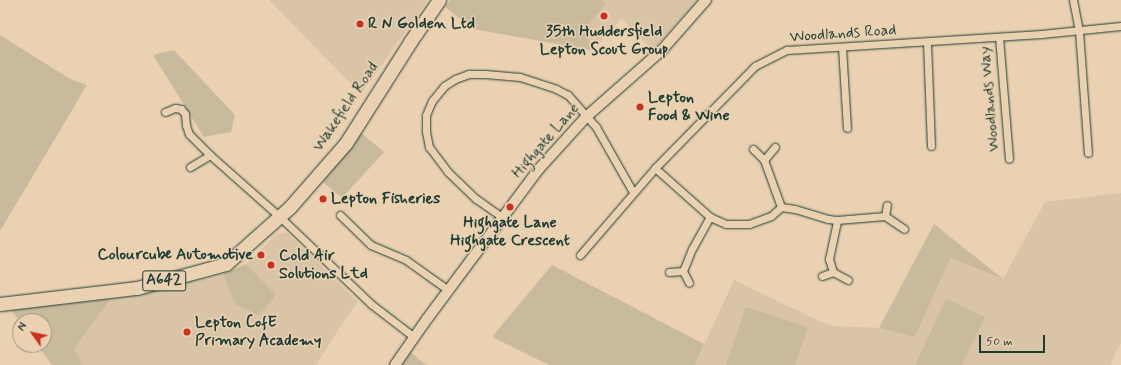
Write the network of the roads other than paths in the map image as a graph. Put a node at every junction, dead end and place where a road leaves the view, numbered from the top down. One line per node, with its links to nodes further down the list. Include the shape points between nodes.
1 (439, 0): 26 (highway, Wakefield Road / A642, via 346,143)
2 (706, 0): 10 (street, Highgate Lane, via 662,50)
3 (1073, 0): 5 (street)
4 (1121, 26): 5 (street, Woodlands Road)
5 (1078, 31): 6 (street, Woodlands Road); 15 (street)
6 (999, 37): 7 (street, Woodlands Road); 17 (street, Woodlands Way)
7 (927, 42): 8 (street, Woodlands Road); 12 (street)
8 (842, 47): 11 (street); 20 (street, Woodlands Road, via 787,50 755,66)
9 (166, 112): 16 (street, via 175,108 181,109 185,114 190,134)
10 (586, 117): 21 (street, via 596,127); 27 (street, Highgate Lane, via 538,170); 27 (street, via 568,95 520,77 469,74 444,86 426,115 426,131 432,152 448,172 476,198)
11 (847, 128)
12 (931, 146)
13 (775, 147): 18 (street)
14 (753, 149): 18 (street)
15 (1088, 153)
16 (210, 155): 19 (street); 26 (street)
17 (1009, 159)
18 (764, 160): 23 (street)
19 (190, 166)
20 (655, 168): 21 (street, Woodlands Road); 28 (street)
21 (633, 192): 31 (street, Woodlands Road)
22 (886, 205): 25 (street)
23 (781, 207): 28 (street, via 771,216 749,224 726,224); 29 (street, via 795,208)
24 (340, 215): 38 (street, via 372,245 406,260)
25 (885, 216): 29 (street); 30 (street)
26 (280, 217): 39 (highway, Wakefield Road / A642, via 226,264 137,288); 42 (street, via 370,304)
27 (502, 217): 38 (street, Highgate Lane)
28 (710, 217): 32 (street)
29 (837, 220): 34 (street, via 829,259)
30 (904, 229)
31 (580, 255)
32 (683, 271): 33 (street); 37 (street)
33 (669, 272)
34 (833, 272): 35 (street); 36 (street)
35 (822, 276)
36 (848, 280)
37 (689, 283)
38 (448, 290): 42 (street, Highgate Lane)
39 (28, 300): 40 (highway, Wakefield Road / A642); 41 (highway, Wakefield Road / A642)
40 (0, 301)
41 (0, 304)
42 (414, 337): 43 (street, Highgate Lane)
43 (395, 365)

